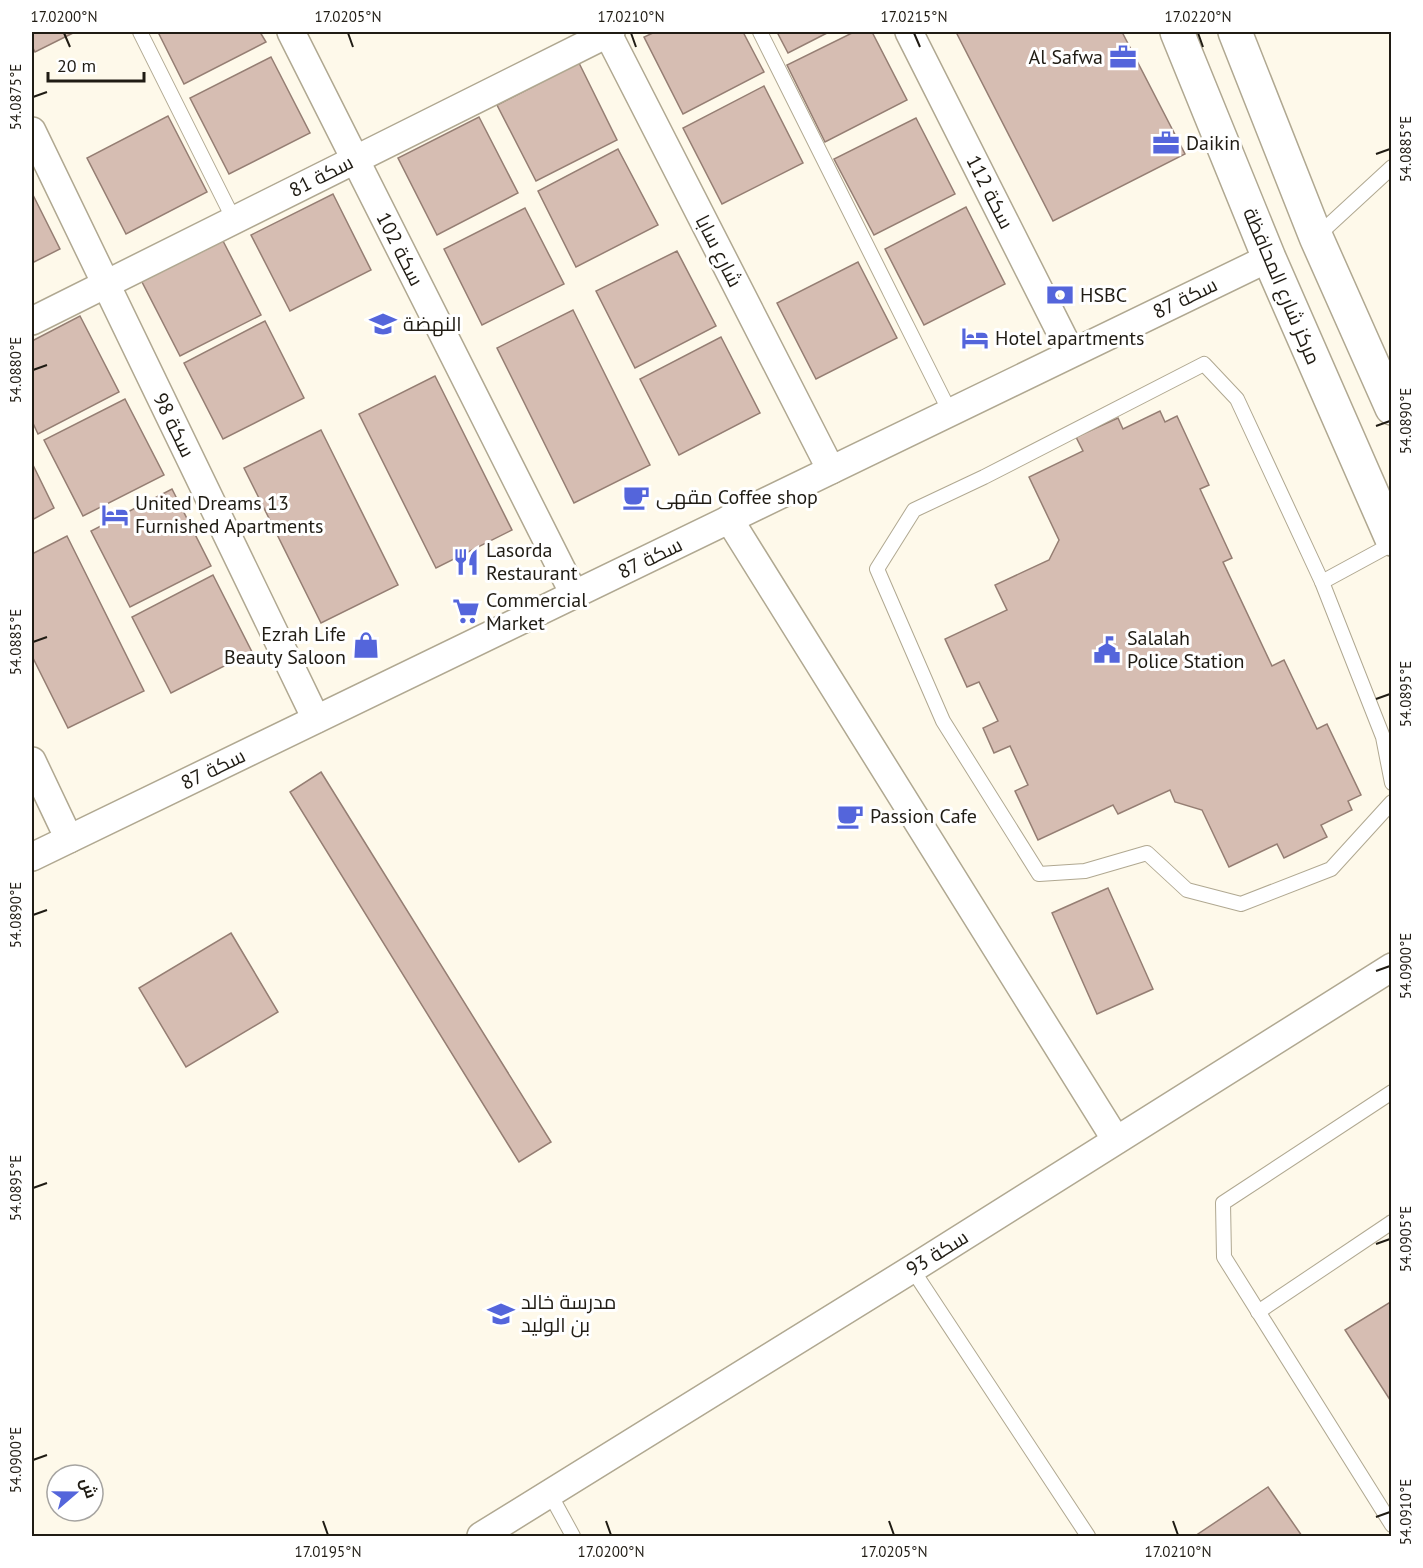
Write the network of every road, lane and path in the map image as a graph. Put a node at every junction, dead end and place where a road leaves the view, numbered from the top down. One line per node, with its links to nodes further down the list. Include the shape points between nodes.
1 (140, 32): 11 (lane)
2 (291, 32): 9 (street, سكة 102)
3 (608, 32): 9 (street, سكة 81); 19 (street, شارع سابا)
4 (760, 32): 18 (lane)
5 (909, 32): 16 (street, سكة 112)
6 (1177, 32): 13 (street, مركز شارع المحافظة)
7 (1235, 32): 12 (street)
8 (32, 131): 14 (street, سكة 98)
9 (355, 159): 11 (street, سكة 81); 23 (street, سكة 102)
10 (1392, 167): 12 (lane)
11 (234, 220): 14 (street, سكة 81)
12 (1316, 237): 17 (street)
13 (1269, 258): 16 (street, سكة 87); 21 (street, مركز شارع المحافظة)
14 (106, 284): 15 (street, سكة 81); 24 (street, سكة 98)
15 (32, 321)
16 (1071, 353): 18 (street, سكة 87)
17 (1392, 408)
18 (950, 412): 19 (street, سكة 87)
19 (831, 470): 20 (street, سكة 87)
20 (729, 519): 23 (street, سكة 87); 32 (street)
21 (1392, 542): 22 (lane)
22 (1322, 582): 26 (lane, via 1383,737); 27 (lane, via 1237,399 1204,364 914,510 877,568 943,721 1039,874 1085,871 1147,853 1187,890 1240,904 1331,869)
23 (574, 594): 24 (street, سكة 87)
24 (316, 719): 28 (street, سكة 87)
25 (32, 761): 28 (street)
26 (1392, 783)
27 (1392, 802)
28 (69, 839): 29 (street, سكة 87)
29 (32, 858)
30 (1392, 967): 32 (street, سكة 93)
31 (1392, 1092): 35 (lane, via 1223,1203 1224,1257)
32 (1116, 1140): 34 (street, سكة 93)
33 (1392, 1222): 35 (lane)
34 (912, 1269): 36 (street, سكة 93); 40 (lane)
35 (1258, 1312): 37 (lane)
36 (550, 1494): 38 (street, سكة 93); 39 (lane)
37 (1392, 1525)
38 (481, 1536)
39 (573, 1536)
40 (1088, 1536)

